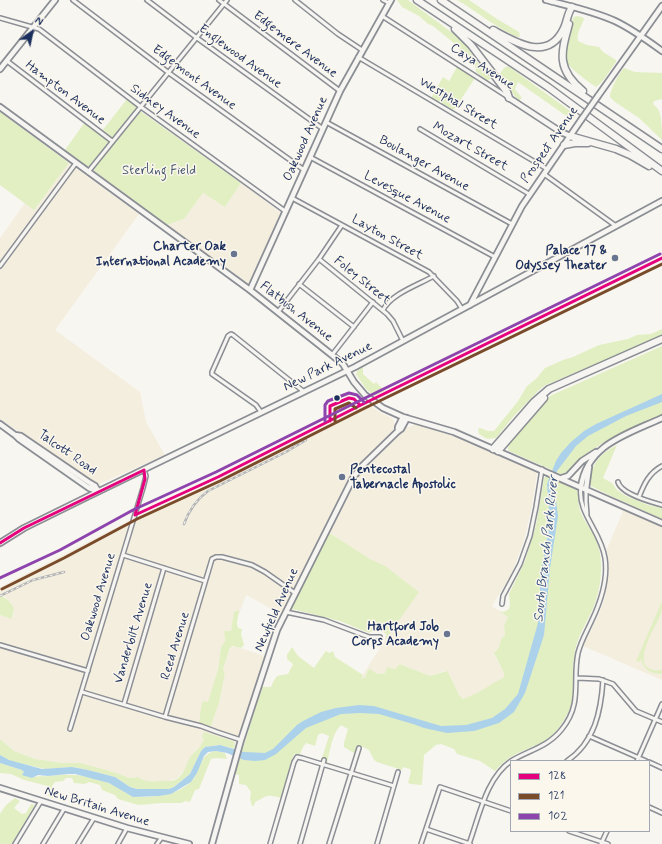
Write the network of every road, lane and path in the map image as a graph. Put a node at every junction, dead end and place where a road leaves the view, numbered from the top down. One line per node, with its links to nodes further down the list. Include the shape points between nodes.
1 (55, 0): 19 (street)
2 (73, 0): 27 (street, Edgemont Avenue)
3 (147, 0): 21 (street, Englewood Avenue)
4 (219, 0): 12 (street, Edgemere Avenue)
5 (227, 0): 12 (street)
6 (295, 0): 22 (street)
7 (383, 0): 11 (street)
8 (417, 0): 15 (highway)
9 (441, 0): 17 (highway)
10 (546, 0): 14 (street)
11 (390, 2): 16 (street, Oakwood Avenue)
12 (224, 4): 21 (street); 28 (street, Edgemere Avenue)
13 (662, 6): 20 (street, Prospect Avenue)
14 (572, 7): 17 (highway, via 560,34 550,44 539,48 521,45); 20 (street, via 608,18); 32 (highway, via 562,51 563,64 574,82)
15 (437, 13): 29 (highway, via 471,45); 45 (highway, via 548,87)
16 (382, 16): 22 (street, Oakwood Avenue); 29 (street, Caya Avenue)
17 (466, 16): 32 (highway)
18 (0, 18): 19 (street, Sidney Avenue)
19 (33, 28): 25 (street); 31 (street, Sidney Avenue, via 38,29)
20 (641, 35): 23 (street); 36 (street, Prospect Avenue, bridge)
21 (197, 38): 27 (street); 34 (street, Englewood Avenue)
22 (362, 50): 24 (street, Oakwood Avenue)
23 (662, 51)
24 (358, 57): 28 (street, Oakwood Avenue); 43 (street, Westphal Street)
25 (7, 60): 26 (street); 37 (street, Hampton Avenue)
26 (1, 66)
27 (169, 73): 31 (street); 44 (street, Edgemont Avenue)
28 (340, 91): 33 (street, Oakwood Avenue)
29 (509, 98): 36 (street, Caya Avenue)
30 (0, 107): 42 (street, Flatbush Avenue)
31 (141, 107): 37 (street); 52 (street, Sidney Avenue)
32 (603, 108): 40 (highway)
33 (326, 122): 34 (street, Oakwood Avenue); 53 (street, Boulanger Avenue)
34 (323, 129): 41 (street, Oakwood Avenue)
35 (420, 129): 49 (street, Mozart Street)
36 (570, 136): 38 (highway); 39 (street, Prospect Avenue)
37 (112, 141): 46 (street)
38 (601, 144): 39 (highway, via 575,143); 48 (highway, via 626,152)
39 (564, 146): 43 (street, Prospect Avenue)
40 (662, 149)
41 (310, 157): 44 (street, Oakwood Avenue); 56 (street, Levesque Avenue)
42 (76, 163): 46 (street, Flatbush Avenue); 58 (street)
43 (547, 169): 47 (street, Prospect Avenue)
44 (304, 170): 50 (street, Oakwood Avenue)
45 (662, 171)
46 (88, 172): 62 (street, Flatbush Avenue)
47 (544, 174): 49 (street, Prospect Avenue); 55 (street)
48 (662, 175)
49 (529, 194): 53 (street, Prospect Avenue)
50 (292, 198): 52 (street, Oakwood Avenue); 54 (street, Layton Street)
51 (662, 201): 55 (street, New Park Avenue)
52 (285, 211): 62 (street, Oakwood Avenue)
53 (512, 224): 56 (street, Prospect Avenue)
54 (342, 225): 57 (street); 59 (street, Layton Street)
55 (616, 226): 63 (street, New Park Avenue)
56 (495, 257): 61 (street, Prospect Avenue)
57 (319, 259): 60 (street); 64 (street, Foley Street)
58 (0, 266)
59 (434, 276): 66 (street, Layton Street); 67 (street, via 394,298 387,303)
60 (299, 284): 68 (street); 69 (street)
61 (479, 287): 63 (street, via 482,292); 65 (street, Prospect Avenue)
62 (250, 290): 68 (street, Flatbush Avenue)
63 (489, 295): 65 (street, New Park Avenue)
64 (373, 302): 67 (street, Foley Street); 69 (street)
65 (470, 305): 66 (street, New Park Avenue)
66 (462, 309): 71 (street, New Park Avenue)
67 (384, 310): 71 (street, Foley Street)
68 (278, 312): 73 (street, Flatbush Avenue)
69 (354, 327): 73 (street)
70 (662, 339): 80 (highway, via 548,390 534,402)
71 (403, 341): 74 (street, New Park Avenue)
72 (662, 342): 80 (highway, via 552,391)
73 (332, 355): 74 (street, Flatbush Avenue)
74 (347, 370): 75 (street, New Park Avenue); 77 (street, Flatbush Avenue, via 365,395 383,408)
75 (303, 391): 76 (street, New Park Avenue); 76 (street, via 231,334 212,374 256,405)
76 (261, 412): 83 (street, New Park Avenue)
77 (405, 418): 80 (street, Flatbush Avenue, via 454,432); 96 (street, Newfield Avenue, via 398,431 353,478)
78 (662, 418): 81 (street)
79 (0, 424): 88 (street, Talcott Road, via 19,440 33,446 95,486)
80 (496, 450): 84 (street, Flatbush Avenue)
81 (599, 450): 85 (street, via 582,461 568,476); 87 (street, via 590,464)
82 (662, 466): 89 (street, via 648,477)
83 (144, 470): 88 (street, New Park Avenue); 93 (street, Oakwood Avenue, via 146,476)
84 (542, 470): 85 (street, Flatbush Avenue); 97 (street, via 530,536 520,564 503,596)
85 (559, 477): 87 (street, Flatbush Avenue)
86 (618, 482): 89 (street, via 622,489)
87 (584, 488): 91 (street, Flatbush Avenue); 102 (street, via 587,516 602,546 605,569 600,601 578,652)
88 (98, 492): 92 (street, New Park Avenue, via 24,528)
89 (639, 497): 90 (street)
90 (662, 505)
91 (662, 523)
92 (0, 543)
93 (123, 556): 94 (street); 101 (street, Oakwood Avenue)
94 (164, 568): 95 (street); 105 (street, Vanderbilt Avenue)
95 (206, 581): 96 (street, Reed Avenue, via 212,559 222,557 258,568); 107 (street, Reed Avenue)
96 (295, 593): 98 (street, Newfield Avenue)
97 (502, 604)
98 (286, 612): 99 (street, via 330,622 368,636); 112 (street, Newfield Avenue)
99 (380, 637)
100 (0, 645): 101 (street)
101 (88, 671): 104 (street, Oakwood Avenue)
102 (577, 678): 103 (street); 115 (street, via 575,703 563,728 552,740)
103 (603, 680): 108 (street, via 617,687 636,710); 111 (street, via 600,711)
104 (82, 692): 105 (street); 110 (street, Oakwood Avenue)
105 (124, 704): 107 (street)
106 (662, 704): 108 (street)
107 (165, 717): 112 (street)
108 (655, 719): 109 (street); 114 (street)
109 (662, 722)
110 (70, 730)
111 (589, 736): 114 (street); 116 (street)
112 (241, 740): 144 (street, Newfield Avenue)
113 (359, 748): 122 (street)
114 (638, 759)
115 (513, 760)
116 (568, 760)
117 (323, 762): 122 (street); 145 (street, via 297,757); 146 (street)
118 (510, 762): 126 (street, via 496,775)
119 (650, 762): 120 (street)
120 (662, 768)
121 (398, 772): 123 (street)
122 (350, 773): 123 (street); 147 (street)
123 (394, 786): 148 (street)
124 (0, 788): 125 (street, New Britain Avenue)
125 (41, 801): 128 (street, New Britain Avenue); 138 (street)
126 (484, 802): 129 (street); 133 (street, via 440,787); 150 (street)
127 (650, 807): 130 (street)
128 (64, 809): 131 (street, New Britain Avenue); 139 (street)
129 (510, 812)
130 (662, 813)
131 (94, 818): 132 (street, New Britain Avenue); 140 (street)
132 (127, 828): 136 (street, New Britain Avenue); 141 (street)
133 (426, 829): 149 (street); 150 (street)
134 (572, 832): 137 (street)
135 (606, 832): 137 (street)
136 (162, 837): 142 (street); 143 (street, New Britain Avenue)
137 (601, 843): 151 (street)
138 (15, 844)
139 (43, 844)
140 (78, 844)
141 (118, 844)
142 (157, 844)
143 (189, 844)
144 (212, 844)
145 (270, 844)
146 (300, 844)
147 (329, 844)
148 (377, 844)
149 (421, 844)
150 (469, 844)
151 (608, 844)

